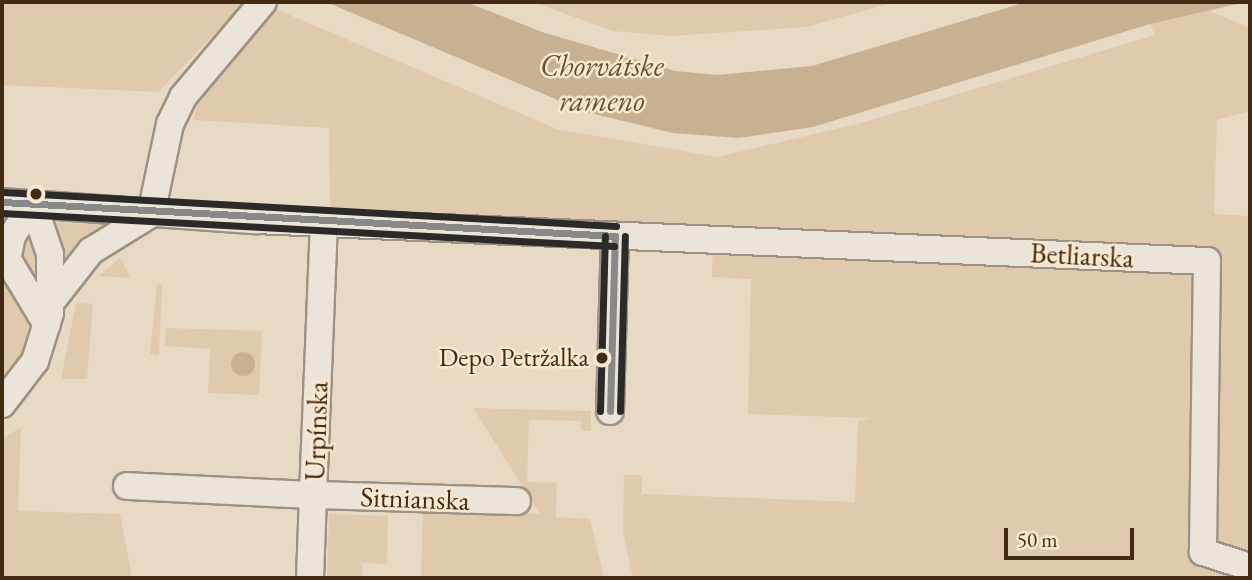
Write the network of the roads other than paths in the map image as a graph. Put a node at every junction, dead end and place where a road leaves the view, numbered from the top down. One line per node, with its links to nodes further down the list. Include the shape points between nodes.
1 (263, 2): 4 (street, via 183,97 166,137)
2 (2, 202): 3 (street, Betliarska)
3 (33, 204): 4 (street, Betliarska); 7 (street); 8 (street, via 48,243)
4 (151, 214): 5 (street, Betliarska); 8 (street, via 91,251)
5 (324, 223): 6 (street, Betliarska); 12 (street, Urpínska)
6 (615, 236): 10 (street); 14 (street, Betliarska, via 1207,261 1203,552)
7 (5, 253): 8 (street)
8 (49, 314): 9 (street, via 35,361)
9 (2, 404)
10 (610, 411)
11 (127, 486): 12 (street, Urpínska)
12 (313, 495): 13 (street, Sitnianska); 15 (street)
13 (517, 501)
14 (1250, 567)
15 (310, 578)

